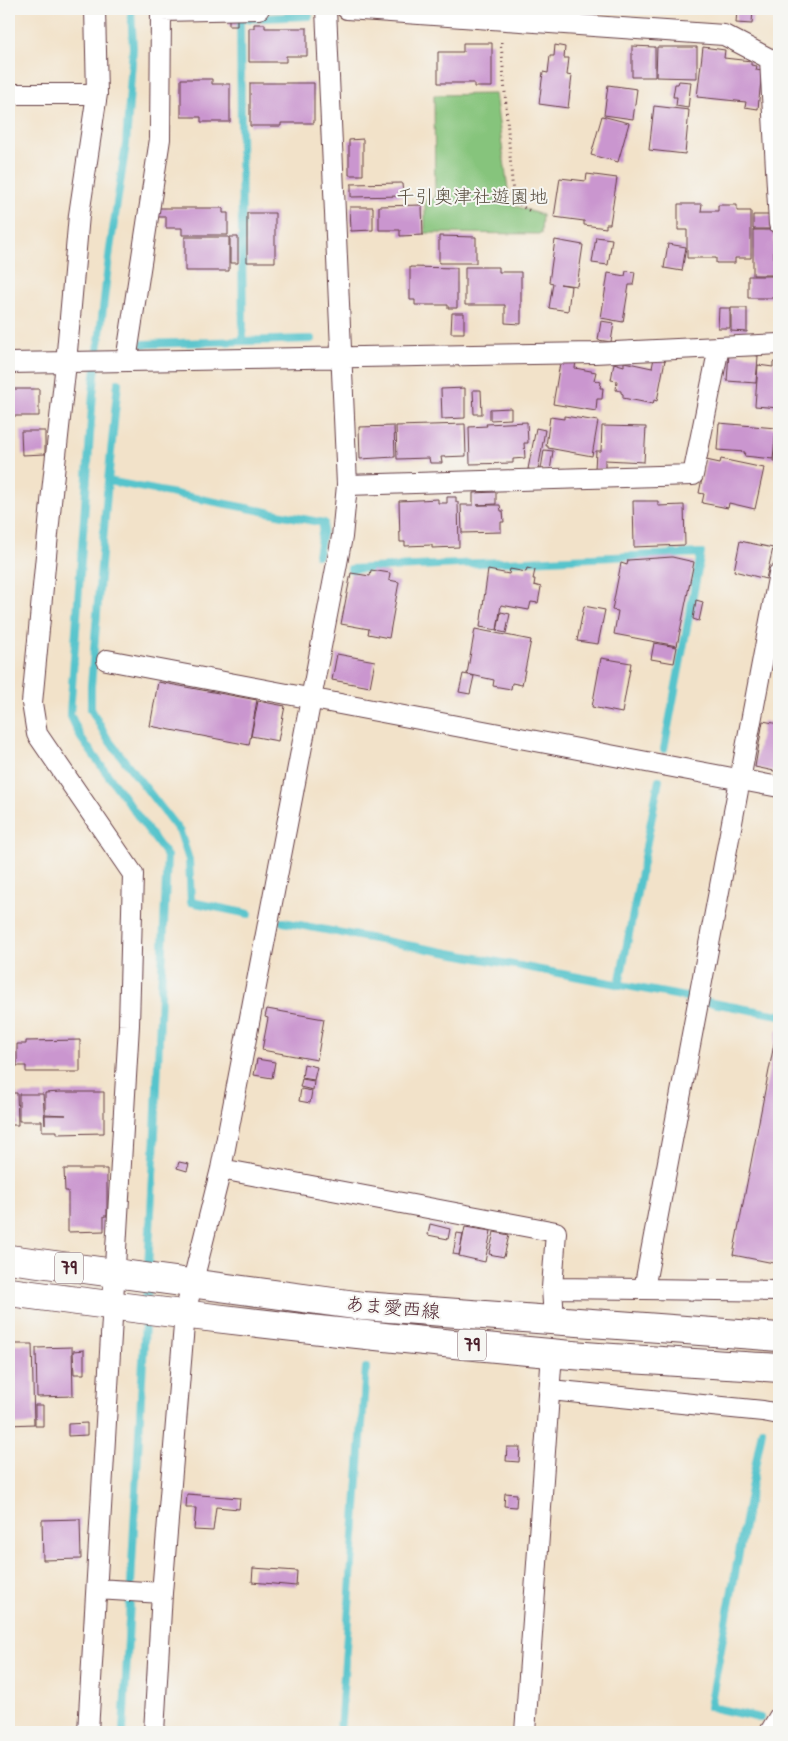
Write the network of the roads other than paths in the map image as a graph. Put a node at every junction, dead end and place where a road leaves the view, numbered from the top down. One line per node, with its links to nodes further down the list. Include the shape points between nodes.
1 (95, 9): 7 (street)
2 (258, 9): 12 (street, via 161,11 160,139)
3 (326, 9): 11 (street)
4 (348, 9): 5 (street, via 724,35)
5 (775, 60): 8 (street)
6 (9, 94): 7 (street)
7 (97, 94): 14 (street, via 79,215)
8 (779, 224)
9 (779, 344): 10 (street)
10 (719, 347): 11 (street); 15 (street, via 693,475)
11 (342, 356): 12 (street); 15 (street)
12 (120, 361): 14 (street)
13 (9, 363): 14 (street)
14 (74, 363): 23 (street, via 52,492 32,703 37,734 133,874)
15 (347, 486): 18 (street, via 342,537)
16 (779, 573): 19 (street)
17 (107, 660): 18 (street)
18 (310, 699): 19 (street); 21 (street)
19 (741, 780): 20 (street); 26 (street)
20 (779, 787)
21 (220, 1169): 24 (street); 25 (street, via 556,1232)
22 (9, 1260): 23 (main road, あま愛西線 / 79)
23 (122, 1275): 24 (main road, あま愛西線 / 79); 29 (street)
24 (179, 1282): 30 (street); 31 (main road, あま愛西線 / 79, via 364,1306)
25 (552, 1288): 26 (street); 31 (street)
26 (644, 1289): 27 (street)
27 (779, 1291)
28 (9, 1292): 29 (main road, あま愛西線 / 79)
29 (118, 1306): 30 (main road, あま愛西線 / 79); 37 (street)
30 (175, 1312): 33 (main road, あま愛西線 / 79, via 351,1334); 38 (street)
31 (554, 1319): 32 (main road, あま愛西線 / 79)
32 (779, 1337)
33 (552, 1353): 34 (main road, あま愛西線 / 79); 35 (street)
34 (779, 1368)
35 (550, 1390): 36 (street); 42 (street)
36 (779, 1414)
37 (97, 1589): 38 (street); 40 (street)
38 (162, 1593): 41 (street)
39 (779, 1717): 43 (street)
40 (88, 1732)
41 (154, 1732)
42 (525, 1732)
43 (770, 1732)

